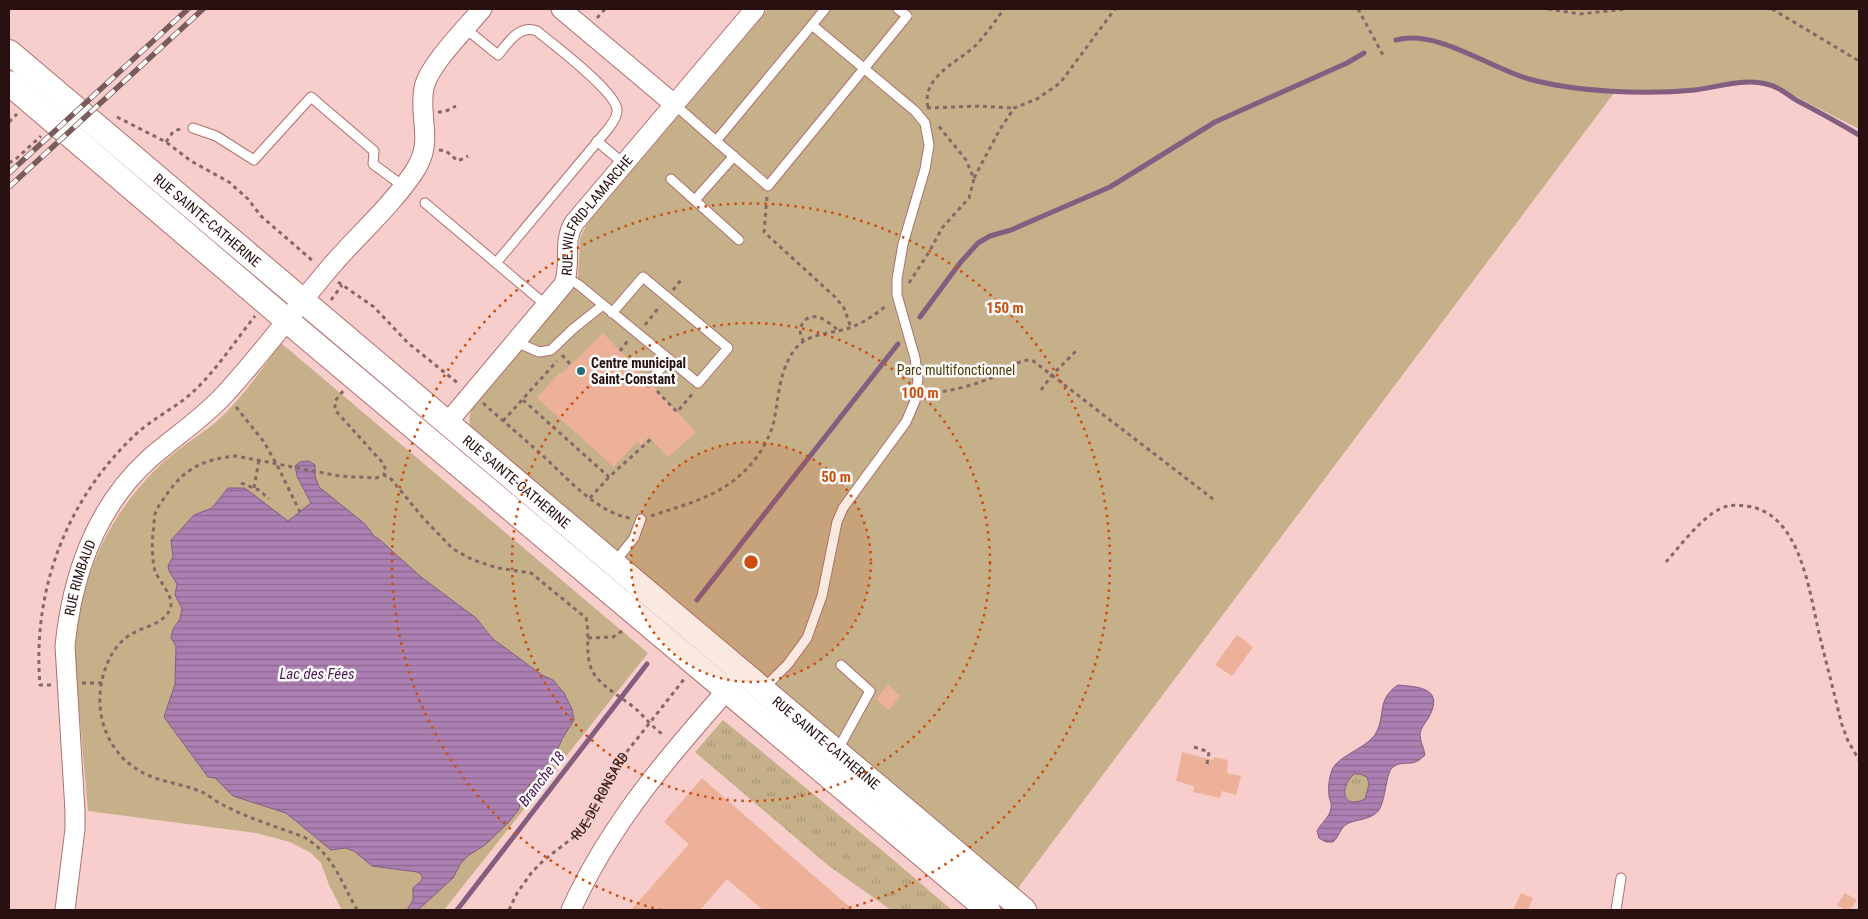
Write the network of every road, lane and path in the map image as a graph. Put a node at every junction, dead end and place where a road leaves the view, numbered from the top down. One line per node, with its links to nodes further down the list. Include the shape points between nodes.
1 (482, 9): 13 (street)
2 (561, 9): 19 (street)
3 (755, 9): 19 (street, RUE WILFRID-LAMARCHE)
4 (825, 9): 12 (lane)
5 (898, 9): 17 (lane, via 907,16)
6 (1004, 9): 21 (path, via 976,45 943,70 928,94 928,109)
7 (1115, 9): 21 (path, via 1060,83 1037,99)
8 (1358, 9): 15 (path)
9 (1548, 9): 10 (path, via 1580,14)
10 (1626, 9)
11 (1772, 9): 16 (path)
12 (812, 25): 17 (lane); 30 (lane)
13 (466, 28): 29 (lane, via 498,56 519,32 526,29 537,31 605,89 614,100 617,114); 39 (street, via 427,79 423,97 424,148 419,164)
14 (9, 52): 52 (street, RUE SAINTE-CATHERINE)
15 (1382, 55)
16 (1859, 61)
17 (864, 69): 40 (lane); 83 (lane, via 915,111 925,123 929,145 903,244 896,295 915,358)
18 (9, 83): 61 (street, RUE SAINTE-CATHERINE)
19 (674, 104): 30 (lane); 36 (street, RUE WILFRID-LAMARCHE)
20 (456, 106): 22 (path)
21 (1014, 108): 38 (path)
22 (437, 112)
23 (110, 114): 31 (path)
24 (14, 117): 25 (path)
25 (9, 122)
26 (936, 122): 38 (path, via 966,160)
27 (192, 128): 31 (path, via 173,132); 39 (lane, via 216,136 254,160 311,97 374,151 373,164)
28 (41, 136): 35 (path, via 18,158)
29 (598, 141): 36 (lane); 44 (lane)
30 (716, 141): 34 (lane)
31 (166, 142): 45 (path, via 234,186 261,216)
32 (439, 150): 33 (path, via 446,151 458,161)
33 (468, 156)
34 (734, 156): 40 (lane); 41 (lane)
35 (9, 162)
36 (624, 164): 46 (street, RUE WILFRID-LAMARCHE, via 570,230)
37 (671, 178): 41 (lane)
38 (974, 179): 49 (path, via 969,198 942,228)
39 (403, 186): 52 (street)
40 (768, 186): 63 (path, via 764,232 835,297 844,308)
41 (695, 200): 43 (lane)
42 (425, 203): 44 (lane)
43 (739, 240)
44 (496, 263): 57 (lane)
45 (315, 264)
46 (566, 277): 55 (lane); 57 (street, RUE WILFRID-LAMARCHE)
47 (336, 280): 50 (path)
48 (681, 280): 51 (path)
49 (908, 283)
50 (342, 285): 54 (path); 79 (path, via 374,307 408,343)
51 (673, 291)
52 (303, 300): 61 (street); 88 (street, RUE SAINTE-CATHERINE)
53 (663, 304): 62 (path)
54 (327, 305)
55 (603, 305): 58 (lane); 66 (lane, via 551,350 539,352)
56 (888, 305): 63 (path)
57 (547, 306): 66 (street, RUE WILFRID-LAMARCHE)
58 (612, 313): 72 (lane); 72 (lane, via 643,277 728,348 698,383)
59 (803, 314): 60 (path)
60 (808, 319): 64 (path, via 822,318); 67 (path, via 800,326)
61 (287, 320): 111 (street, RUE SAINTE-CATHERINE); 119 (street, RUE RIMBAUD, via 222,397 148,460 126,484 98,525 78,572 65,646 76,811)
62 (643, 327)
63 (851, 328): 64 (path)
64 (839, 330): 67 (path)
65 (622, 332): 70 (path, via 630,339)
66 (516, 342): 88 (street, RUE WILFRID-LAMARCHE)
67 (804, 342): 100 (path, via 796,348 783,373 770,432 749,467 714,494)
68 (1078, 349): 74 (path)
69 (567, 350): 71 (path)
70 (620, 351)
71 (562, 355): 73 (path); 85 (path)
72 (669, 359): 77 (lane)
73 (570, 364)
74 (1052, 375): 81 (path); 83 (path, via 1032,360 1025,360 1000,374 962,387); 97 (path)
75 (207, 377): 76 (path)
76 (211, 381)
77 (649, 382)
78 (660, 386): 82 (path, via 656,390 677,412)
79 (464, 388)
80 (344, 390): 92 (path, via 336,401 335,410 382,462 386,470)
81 (1041, 390)
82 (695, 391)
83 (916, 393): 110 (lane, via 906,422 843,508 837,522 822,596 807,638 788,664)
84 (479, 400): 87 (path)
85 (523, 400): 87 (path); 93 (path)
86 (234, 404): 91 (path, via 264,442)
87 (503, 421): 96 (path)
88 (448, 422): 102 (street, RUE SAINTE-CATHERINE)
89 (651, 439): 93 (path)
90 (259, 460): 91 (path); 95 (path); 109 (path, via 236,456 221,458 187,470 174,483 155,514 153,542 154,569 170,597 171,605 164,618 129,635 119,644 104,671)
91 (277, 465): 92 (path, via 339,476); 99 (path)
92 (384, 476): 104 (path, via 391,478 453,549 480,562 531,573 541,579 586,618)
93 (609, 477): 96 (path)
94 (241, 483): 95 (path)
95 (254, 488): 98 (path)
96 (590, 498): 100 (path, via 615,514)
97 (1213, 498)
98 (268, 499)
99 (300, 512)
100 (641, 519): 102 (lane, via 634,538)
101 (1666, 562): 116 (path, via 1703,522 1732,504 1759,508 1783,526 1805,573 1841,722)
102 (613, 565): 106 (street, RUE SAINTE-CATHERINE)
103 (626, 627): 104 (path, via 612,637)
104 (588, 638): 112 (path, via 590,667 594,676 637,710)
105 (841, 665): 115 (lane, via 870,691)
106 (742, 672): 110 (street, RUE SAINTE-CATHERINE); 111 (street)
107 (685, 677): 112 (path, RUE DE RONSARD)
108 (77, 683): 109 (path)
109 (102, 683): 120 (path, via 99,708 103,724 120,754 148,775 204,793 222,805 315,843 340,876)
110 (763, 689): 115 (street, RUE SAINTE-CATHERINE)
111 (726, 690): 122 (street, via 635,800 594,864); 123 (street, RUE SAINTE-CATHERINE)
112 (649, 724): 113 (path); 121 (path, RUE DE RONSARD, via 618,763 584,825 532,872)
113 (662, 734)
114 (1194, 747): 117 (path, via 1210,752)
115 (837, 751): 124 (street, RUE SAINTE-CATHERINE)
116 (1859, 760)
117 (1207, 764)
118 (1621, 878): 125 (lane)
119 (65, 910)
120 (357, 910)
121 (509, 910)
122 (571, 910)
123 (988, 910)
124 (1024, 910)
125 (1616, 910)

